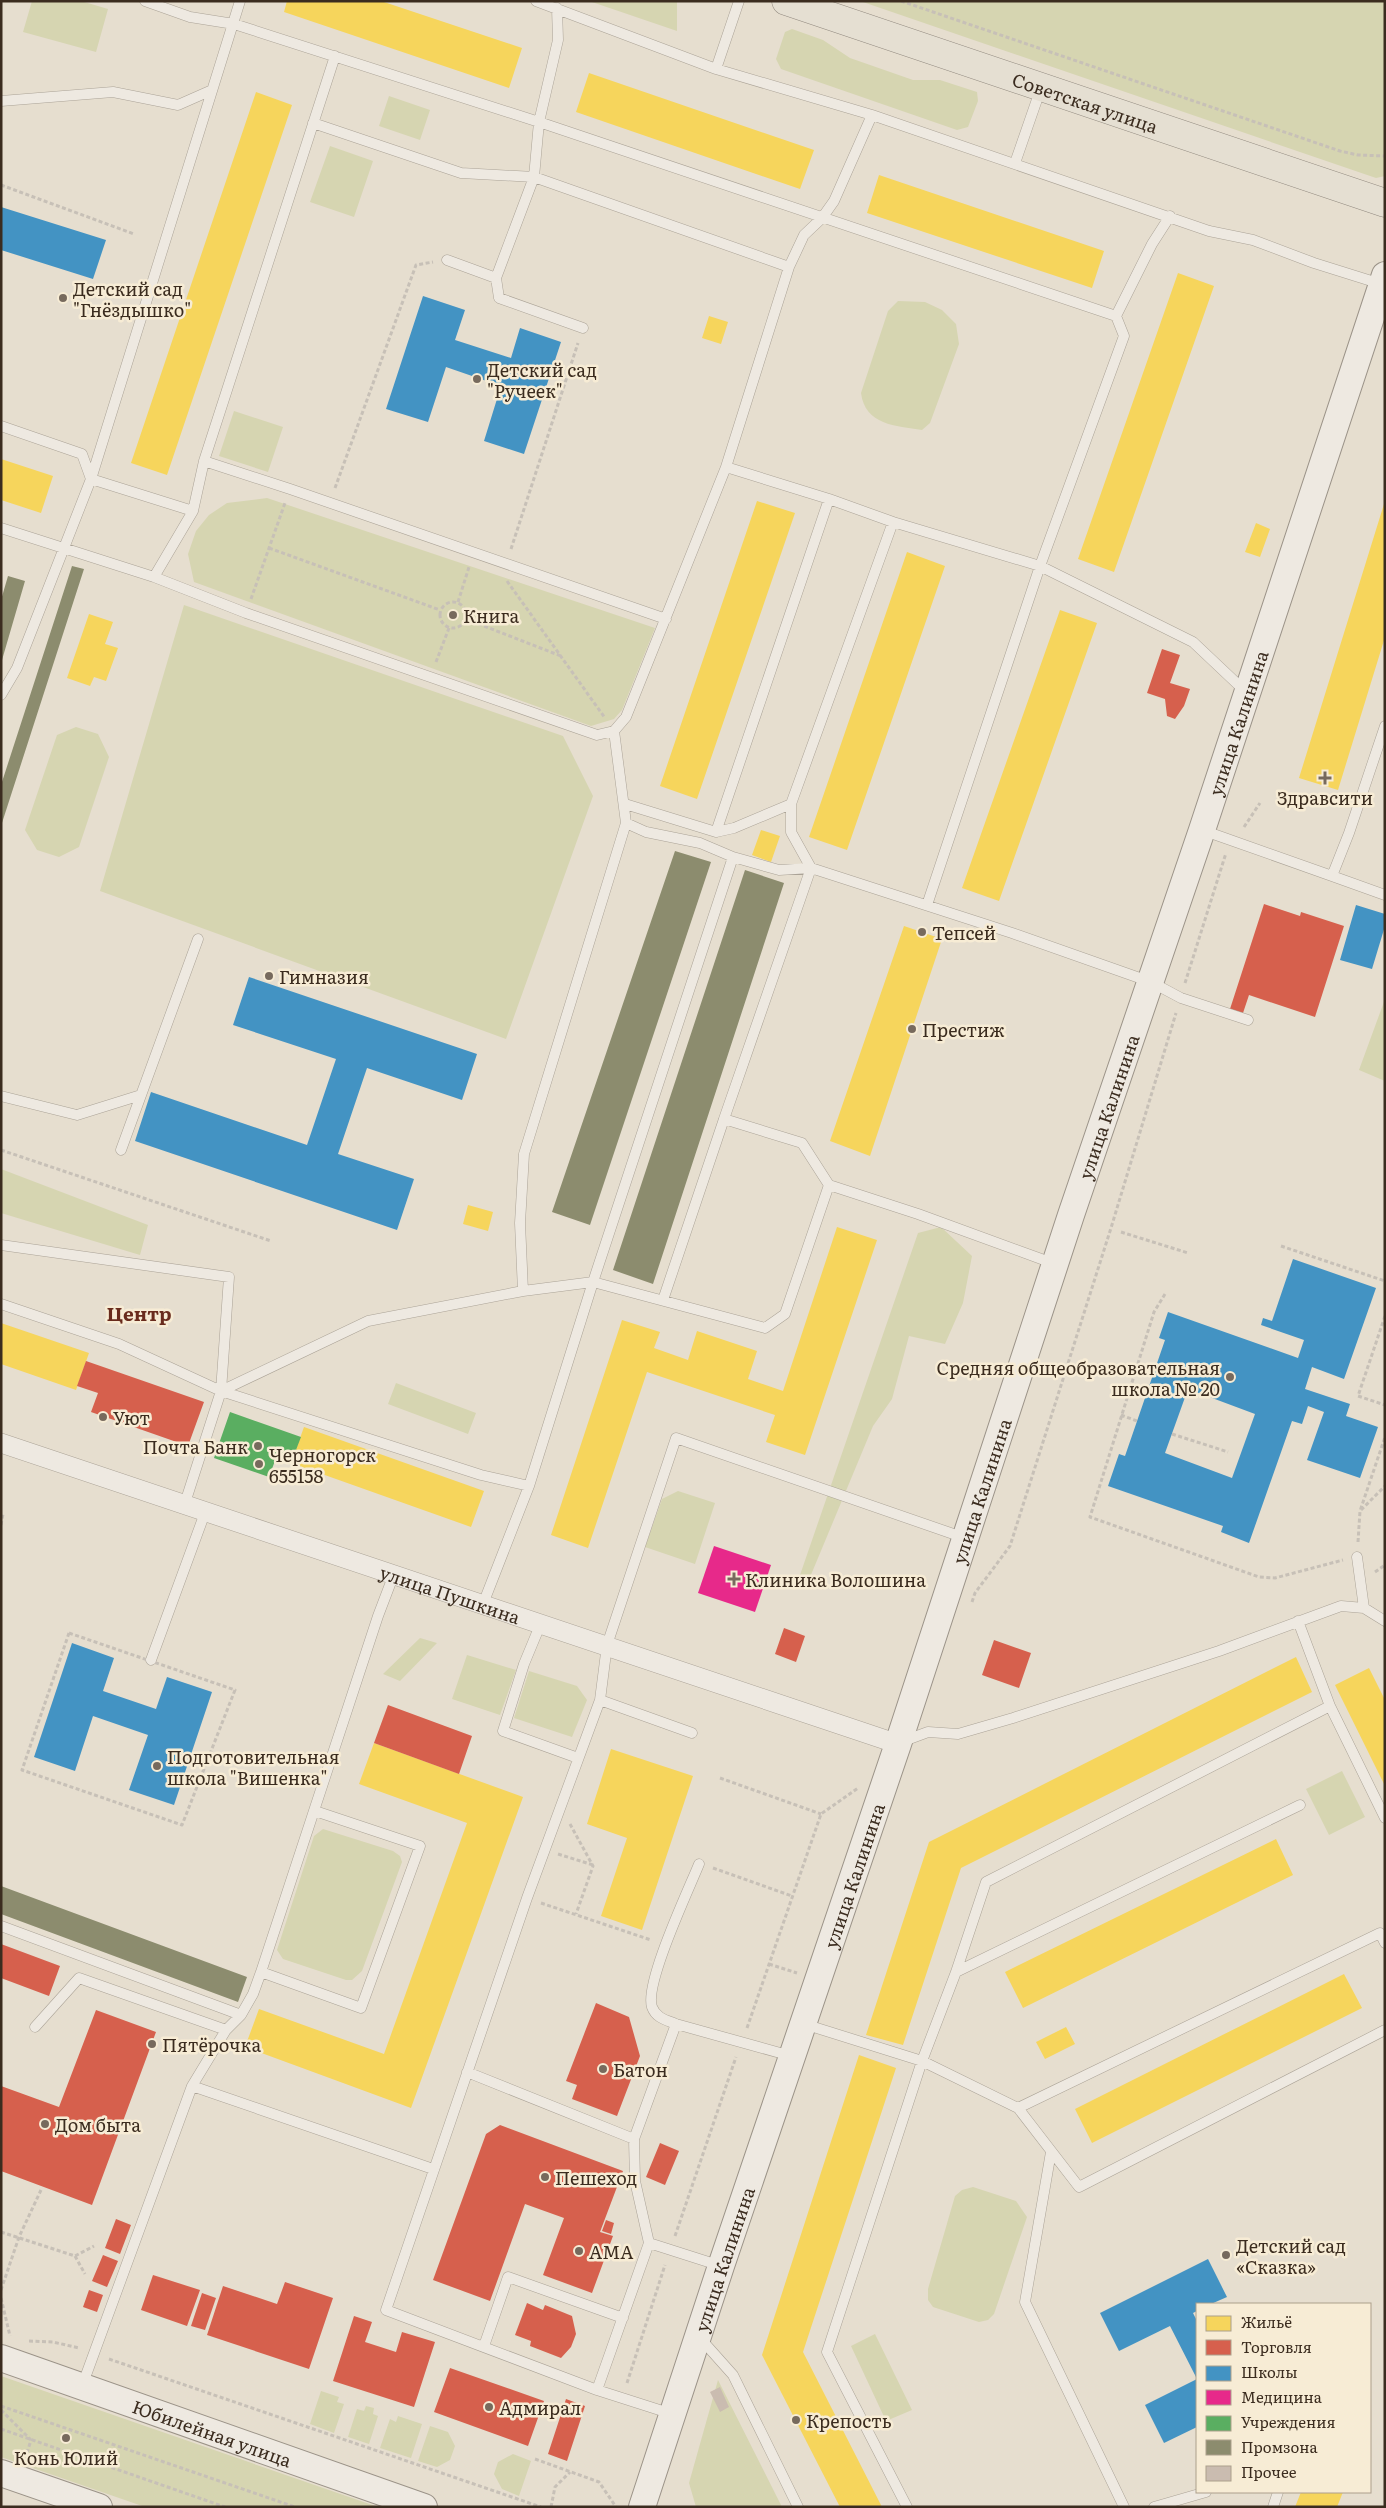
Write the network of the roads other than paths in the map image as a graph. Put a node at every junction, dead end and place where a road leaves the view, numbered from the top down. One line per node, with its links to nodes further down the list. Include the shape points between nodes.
1 (145, 1): 7 (lane, via 190,17)
2 (240, 1): 7 (lane)
3 (536, 1): 6 (lane)
4 (739, 1): 9 (lane)
5 (786, 1): 10 (main road, Советская улица)
6 (557, 8): 9 (lane); 14 (lane, via 558,40)
7 (234, 24): 8 (lane); 11 (lane)
8 (335, 56): 14 (lane); 15 (lane)
9 (716, 69): 13 (lane)
10 (1042, 87): 16 (lane); 18 (main road, Советская улица)
11 (212, 90): 12 (lane, via 178,105 114,92); 30 (lane)
12 (1, 102)
13 (872, 115): 16 (lane); 20 (lane, via 834,201)
14 (539, 122): 17 (lane); 20 (lane)
15 (313, 123): 17 (lane, via 462,173); 28 (lane)
16 (1015, 163): 19 (lane)
17 (534, 177): 22 (lane); 23 (lane)
18 (1385, 203)
19 (1170, 216): 24 (lane, via 1209,231 1253,240 1314,263); 25 (lane, via 1152,244)
20 (822, 218): 22 (lane, via 804,235); 25 (lane)
21 (447, 260): 23 (lane)
22 (789, 267): 29 (lane)
23 (496, 278): 26 (lane, via 499,298)
24 (1384, 282): 39 (main road, улица Калинина)
25 (1116, 316): 36 (lane, via 1124,336)
26 (583, 328)
27 (1, 426): 30 (lane, via 82,454)
28 (204, 461): 32 (lane); 38 (lane)
29 (726, 467): 31 (lane); 38 (lane)
30 (91, 479): 32 (lane); 35 (lane)
31 (829, 498): 33 (lane); 48 (lane)
32 (193, 511): 37 (lane)
33 (893, 522): 36 (lane); 45 (lane)
34 (1, 528): 35 (lane)
35 (62, 548): 37 (lane); 40 (lane, via 17,668)
36 (1040, 566): 39 (lane, via 1193,642); 53 (lane)
37 (154, 577): 42 (lane, via 246,613 597,735)
38 (666, 620): 42 (lane, via 626,717)
39 (1247, 693): 47 (main road, улица Калинина)
40 (1, 695)
41 (1385, 726): 43 (lane)
42 (614, 731): 44 (lane)
43 (1381, 748): 51 (lane)
44 (625, 804): 46 (lane); 48 (lane)
45 (791, 804): 48 (lane, via 734,828); 50 (lane, via 790,832)
46 (626, 823): 49 (lane, via 646,832 700,843); 65 (lane, via 524,1154 520,1223)
47 (1202, 830): 51 (lane); 55 (main road, улица Калинина)
48 (716, 832)
49 (733, 857): 50 (lane, via 779,870); 64 (lane)
50 (811, 868): 53 (lane); 59 (lane)
51 (1332, 876): 52 (lane)
52 (1385, 895)
53 (927, 905): 55 (lane)
54 (198, 939): 57 (lane)
55 (1151, 982): 56 (lane, via 1181,998); 63 (main road, улица Калинина)
56 (1248, 1020)
57 (141, 1095): 58 (lane, via 77,1115); 60 (lane)
58 (1, 1096)
59 (724, 1119): 61 (lane, via 802,1143); 66 (lane)
60 (121, 1150)
61 (829, 1185): 63 (lane); 66 (lane, via 785,1314 765,1328)
62 (1, 1245): 68 (lane, via 229,1277)
63 (1055, 1264): 73 (main road, улица Калинина)
64 (593, 1282): 65 (lane); 66 (lane); 70 (lane)
65 (522, 1291): 68 (lane, via 368,1321)
66 (662, 1300)
67 (1, 1304): 68 (lane, via 119,1344)
68 (221, 1391): 70 (lane, via 481,1475); 71 (lane)
69 (1, 1443): 71 (street, улица Пушкина)
70 (529, 1486): 76 (lane)
71 (185, 1503): 72 (street, улица Пушкина)
72 (206, 1510): 75 (street, улица Пушкина); 82 (lane)
73 (966, 1538): 81 (lane, via 676,1438); 86 (main road, улица Калинина)
74 (1357, 1557): 77 (lane)
75 (394, 1574): 76 (street, улица Пушкина); 89 (lane)
76 (483, 1604): 80 (street, улица Пушкина)
77 (1364, 1608): 78 (lane, via 1341,1606); 79 (lane)
78 (1298, 1621): 84 (lane); 86 (lane, via 1219,1651 1013,1718 958,1734 928,1732)
79 (1385, 1621)
80 (541, 1623): 81 (street, улица Пушкина); 87 (lane, via 503,1731)
81 (607, 1645): 83 (lane); 86 (street, улица Пушкина)
82 (151, 1660)
83 (600, 1700): 85 (lane); 87 (lane)
84 (1330, 1706): 90 (lane); 95 (lane, via 986,1882)
85 (692, 1732)
86 (898, 1744): 98 (main road, улица Калинина)
87 (578, 1758): 104 (lane)
88 (1300, 1805): 95 (lane)
89 (315, 1811): 94 (lane); 94 (lane, via 420,1846 361,2008)
90 (1385, 1818)
91 (699, 1864): 97 (lane, via 653,1984 651,2006 659,2018)
92 (1, 1926): 96 (lane)
93 (1385, 1944): 106 (lane, via 1380,1933)
94 (261, 1972): 96 (lane)
95 (956, 1972): 103 (lane)
96 (241, 2014): 100 (lane)
97 (676, 2024): 102 (lane); 107 (lane)
98 (803, 2024): 102 (main road, улица Калинина); 103 (lane)
99 (34, 2027): 100 (lane, via 79,1978)
100 (226, 2030): 105 (lane)
101 (1385, 2030): 108 (lane, via 1079,2187)
102 (792, 2056): 111 (main road, улица Калинина)
103 (922, 2061): 106 (lane); 126 (lane, via 827,2352)
104 (467, 2072): 107 (lane); 109 (lane)
105 (192, 2086): 109 (lane); 116 (lane)
106 (1018, 2108): 108 (lane)
107 (634, 2139): 110 (lane, via 635,2181)
108 (1051, 2152): 127 (lane, via 1024,2302)
109 (433, 2169): 114 (lane, via 386,2310)
110 (649, 2243): 111 (lane); 112 (lane)
111 (721, 2266): 113 (main road, улица Калинина)
112 (623, 2318): 114 (lane, via 508,2277); 117 (lane)
113 (698, 2336): 118 (main road, улица Калинина); 125 (lane, via 733,2374)
114 (484, 2346): 117 (lane)
115 (11, 2347): 116 (main road, Юбилейная улица)
116 (82, 2387): 123 (main road, Юбилейная улица)
117 (597, 2390): 118 (lane)
118 (672, 2415): 124 (main road, улица Калинина)
119 (1, 2473): 122 (main road)
120 (1203, 2493): 128 (lane)
121 (1278, 2493): 129 (lane)
122 (99, 2507)
123 (424, 2507)
124 (642, 2507)
125 (798, 2507)
126 (907, 2507)
127 (1124, 2507)
128 (1154, 2507)
129 (1273, 2507)

